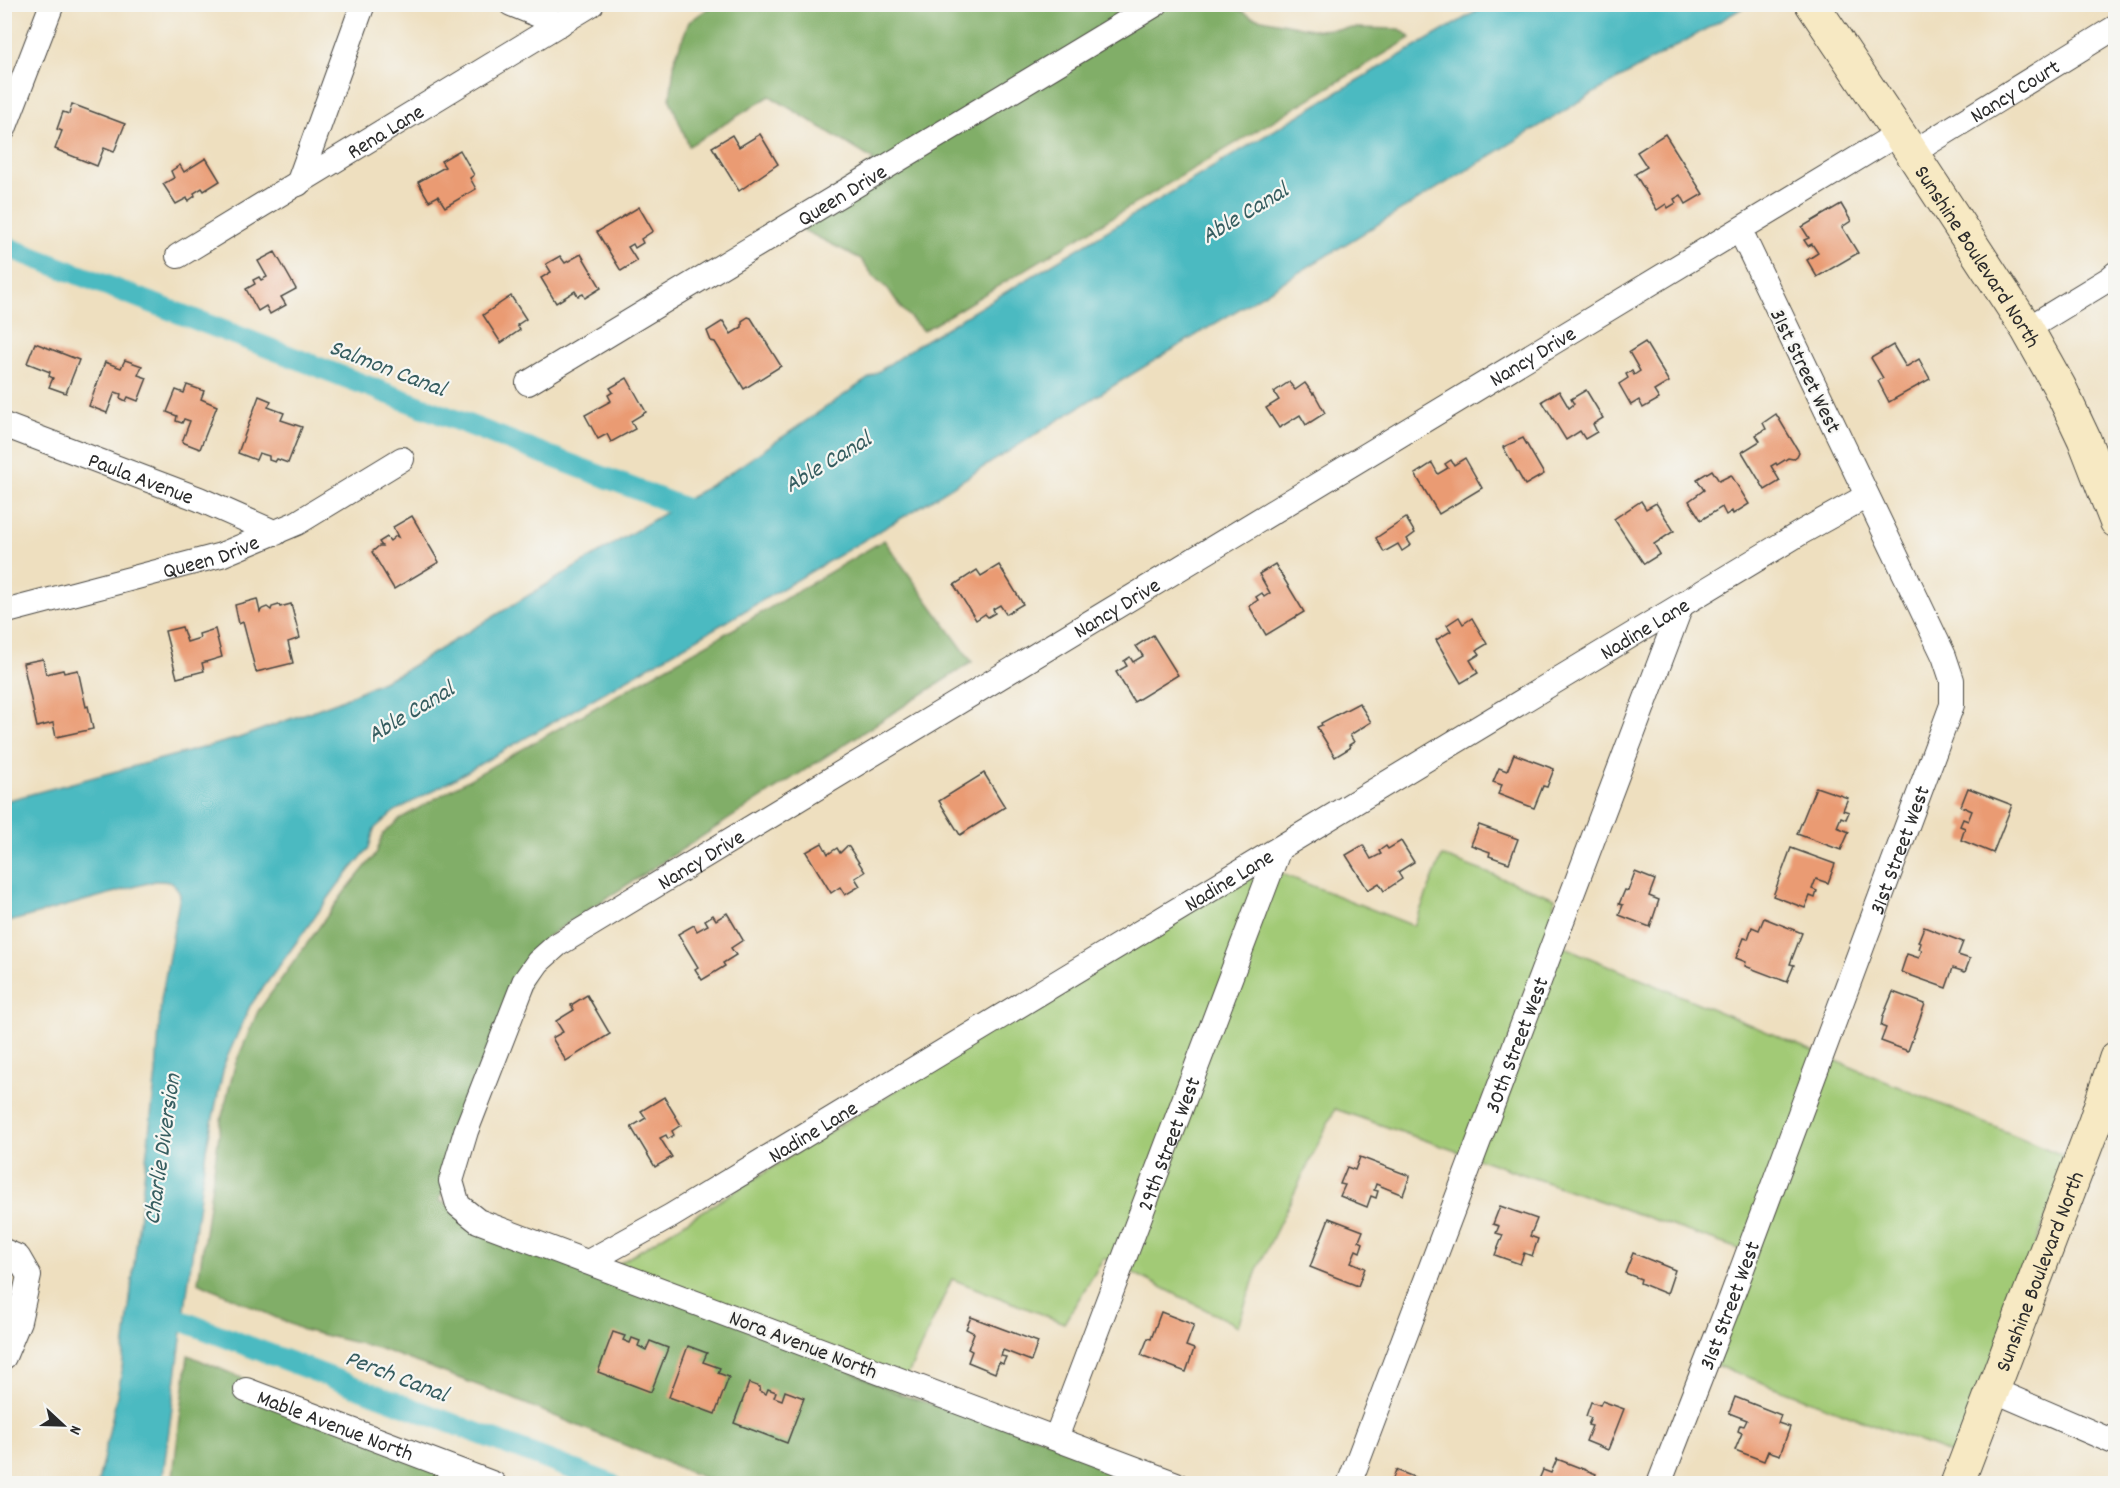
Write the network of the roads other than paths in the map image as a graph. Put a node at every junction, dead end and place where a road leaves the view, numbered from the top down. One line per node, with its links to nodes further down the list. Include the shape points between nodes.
1 (52, 4): 9 (street)
2 (363, 4): 11 (street)
3 (511, 4): 7 (street)
4 (592, 4): 7 (street, Rena Lane)
5 (1156, 4): 16 (street, Queen Drive)
6 (1812, 4): 10 (street, Sunshine Boulevard North)
7 (560, 24): 11 (street, Rena Lane)
8 (2115, 27): 10 (street, Nancy Court)
9 (4, 129)
10 (1905, 143): 12 (street, Nancy Drive); 15 (street, Sunshine Boulevard North)
11 (298, 184): 13 (street, Rena Lane)
12 (1740, 230): 19 (street, 31st Street West); 26 (street, Nancy Drive, via 557,945 524,982 466,1131)
13 (178, 256)
14 (2115, 273): 15 (street)
15 (2027, 329): 20 (street, Sunshine Boulevard North, via 2084,439)
16 (528, 383)
17 (4, 425): 21 (street, Paula Avenue, via 199,499)
18 (402, 459): 21 (street, Queen Drive)
19 (1867, 496): 22 (street, Nadine Lane); 37 (street, 31st Street West, via 1944,656 1952,680 1952,705)
20 (2115, 521)
21 (276, 533): 23 (street, Queen Drive, via 221,555)
22 (1681, 606): 24 (street, Nadine Lane); 36 (street, 30th Street West)
23 (4, 612)
24 (1279, 849): 28 (street, Nadine Lane, via 671,1216); 32 (street, 29th Street West)
25 (2113, 1076): 31 (street, Sunshine Boulevard North)
26 (451, 1181): 28 (street, Nora Avenue North, via 458,1205 478,1221)
27 (4, 1251): 29 (street, via 18,1257 29,1276 19,1321)
28 (588, 1262): 32 (street, Nora Avenue North)
29 (4, 1358)
30 (246, 1390): 34 (street, Mable Avenue North)
31 (1993, 1390): 33 (street); 38 (street, Sunshine Boulevard North)
32 (1056, 1438): 35 (street, Nora Avenue North)
33 (2115, 1443)
34 (494, 1484)
35 (1176, 1484)
36 (1349, 1484)
37 (1659, 1484)
38 (1957, 1484)

